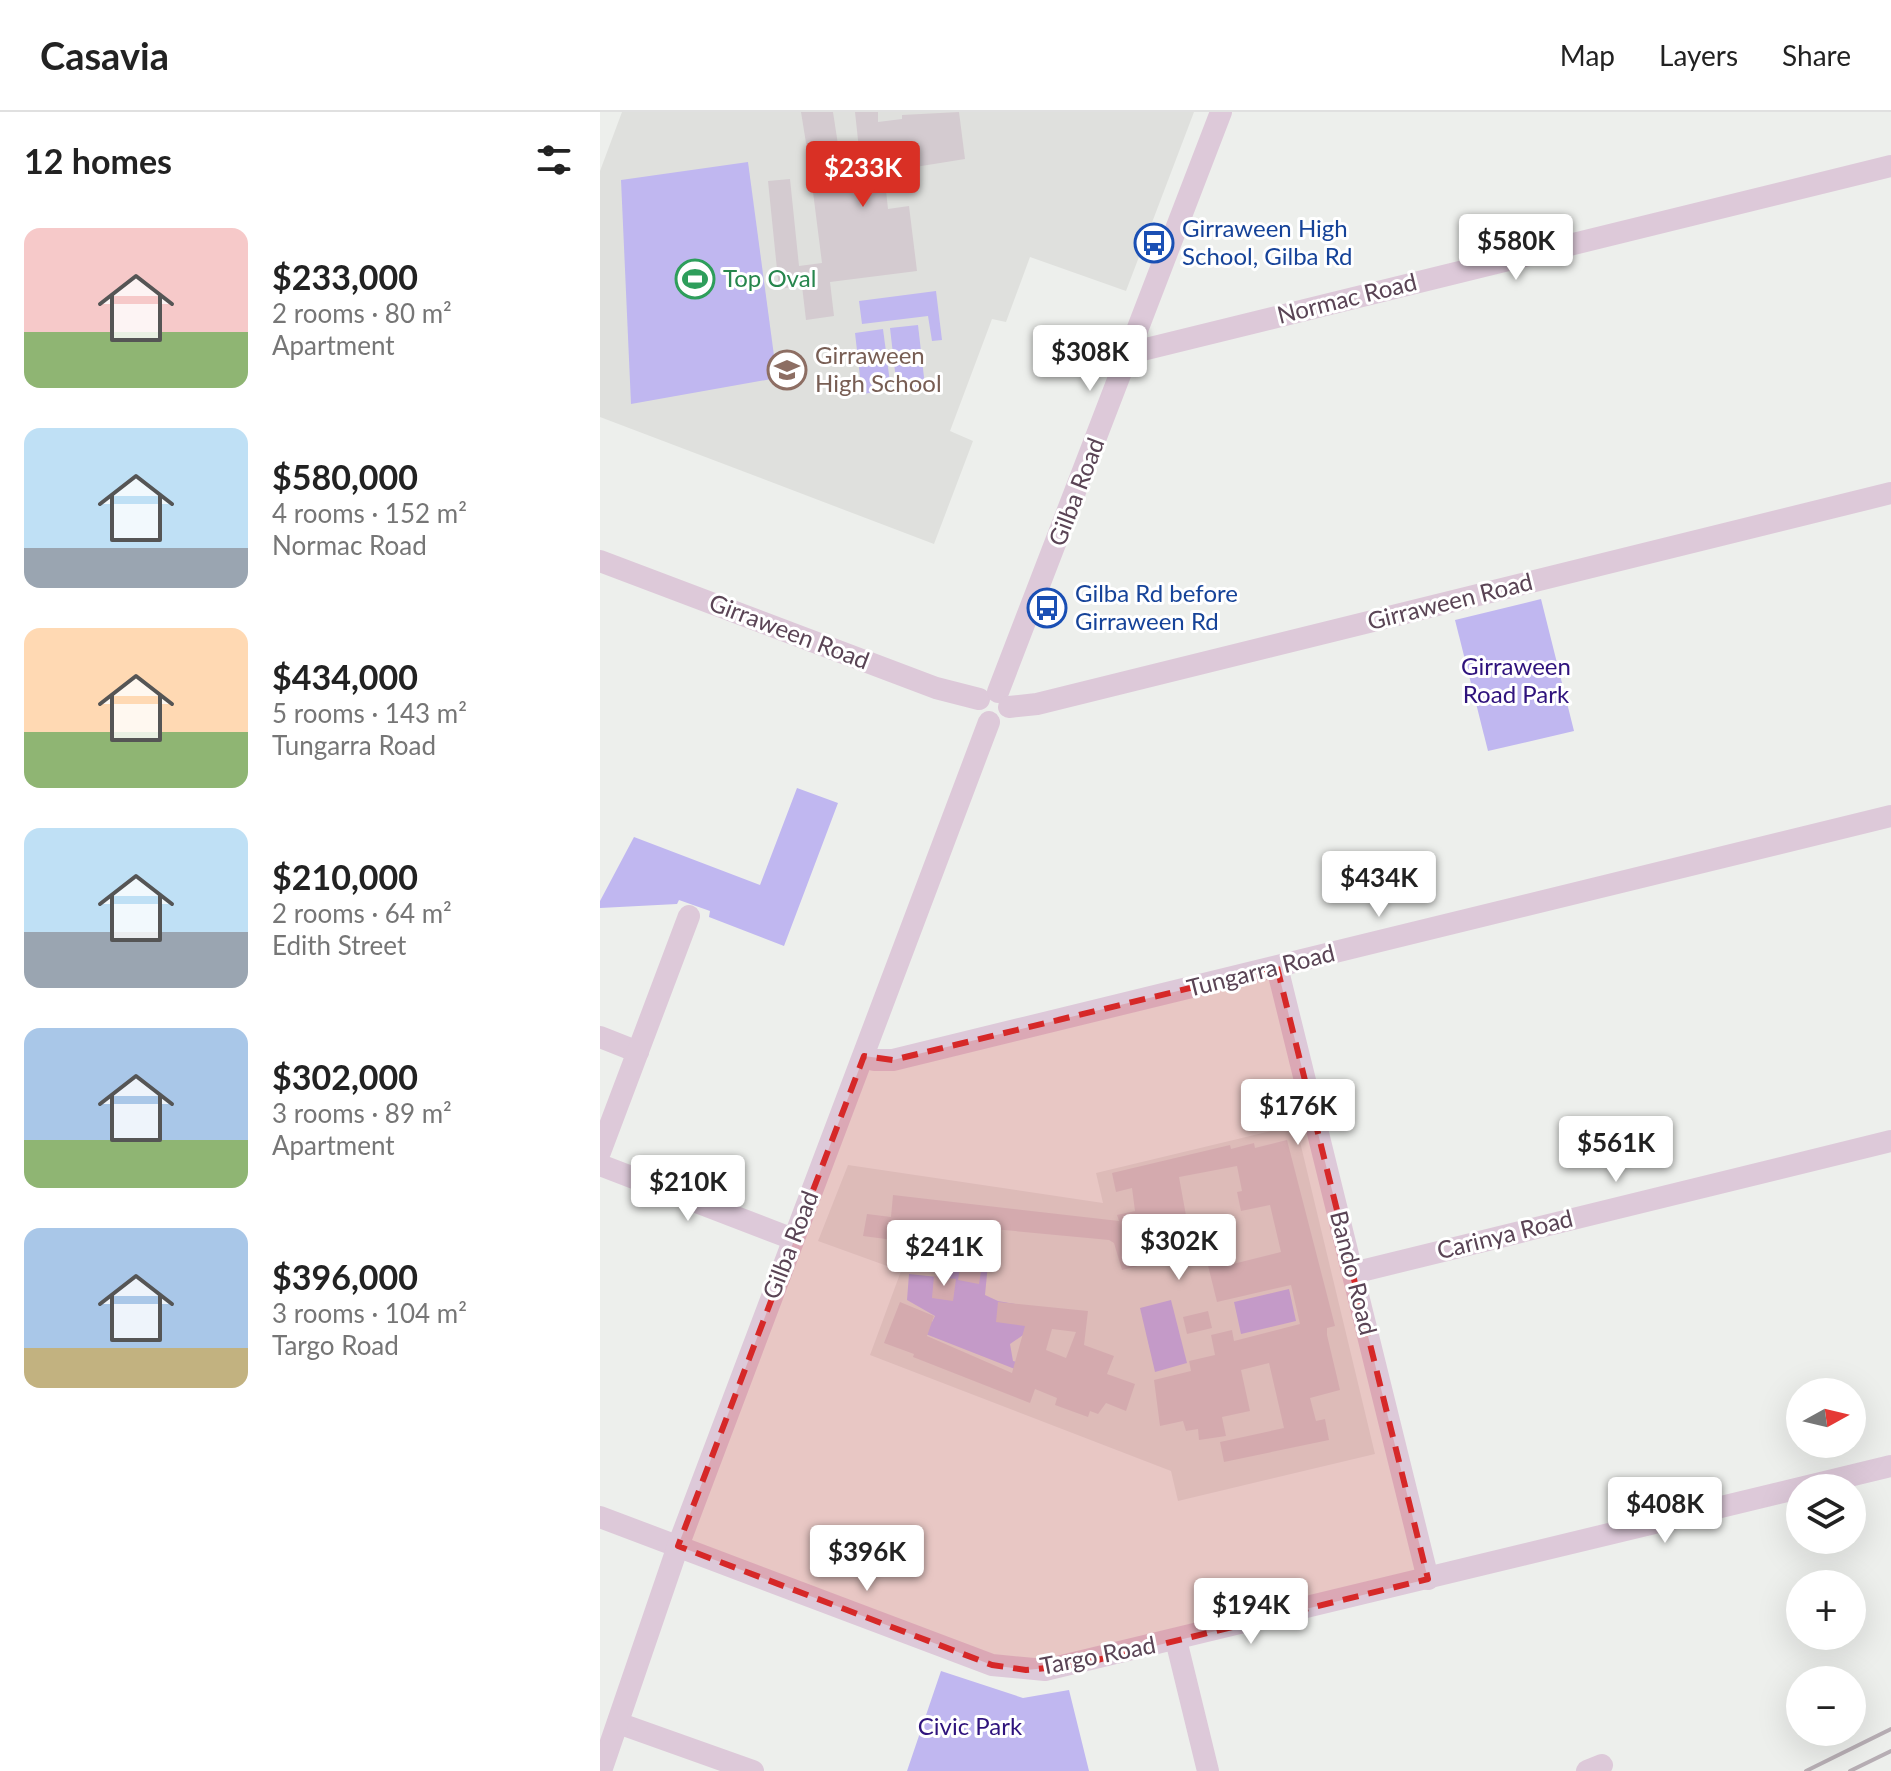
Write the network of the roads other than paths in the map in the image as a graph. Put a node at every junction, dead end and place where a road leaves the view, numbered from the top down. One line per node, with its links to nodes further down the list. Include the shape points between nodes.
1 (1221, 112): 3 (street, Gilba Road)
2 (1891, 166): 3 (street, Normac Road)
3 (1130, 353): 6 (street, Gilba Road)
4 (1891, 493): 6 (street, Girraween Road, via 1035,705)
5 (600, 561): 6 (street, Girraween Road, via 936,688)
6 (995, 699): 12 (street, Gilba Road, via 1003,719 989,722)
7 (1891, 816): 9 (street, Tungarra Road)
8 (689, 916): 11 (street)
9 (1277, 967): 12 (street, Tungarra Road, via 893,1060); 17 (street, Bando Road)
10 (600, 1037): 11 (street)
11 (638, 1052): 14 (street)
12 (864, 1056): 16 (street, Gilba Road)
13 (1891, 1141): 17 (street, Carinya Road)
14 (600, 1152)
15 (600, 1165): 16 (street)
16 (793, 1239): 20 (street, Gilba Road)
17 (1353, 1273): 21 (street, Bando Road)
18 (1891, 1466): 21 (street, Targo Road)
19 (600, 1517): 20 (street, Targo Road)
20 (678, 1546): 22 (street, Targo Road, via 1003,1667 1054,1669); 23 (street, Gilba Road)
21 (1428, 1579): 22 (street, Targo Road)
22 (1176, 1640): 26 (street)
23 (618, 1723): 24 (street, Gilba Road); 25 (street)
24 (601, 1771)
25 (753, 1771)
26 (1208, 1771)

